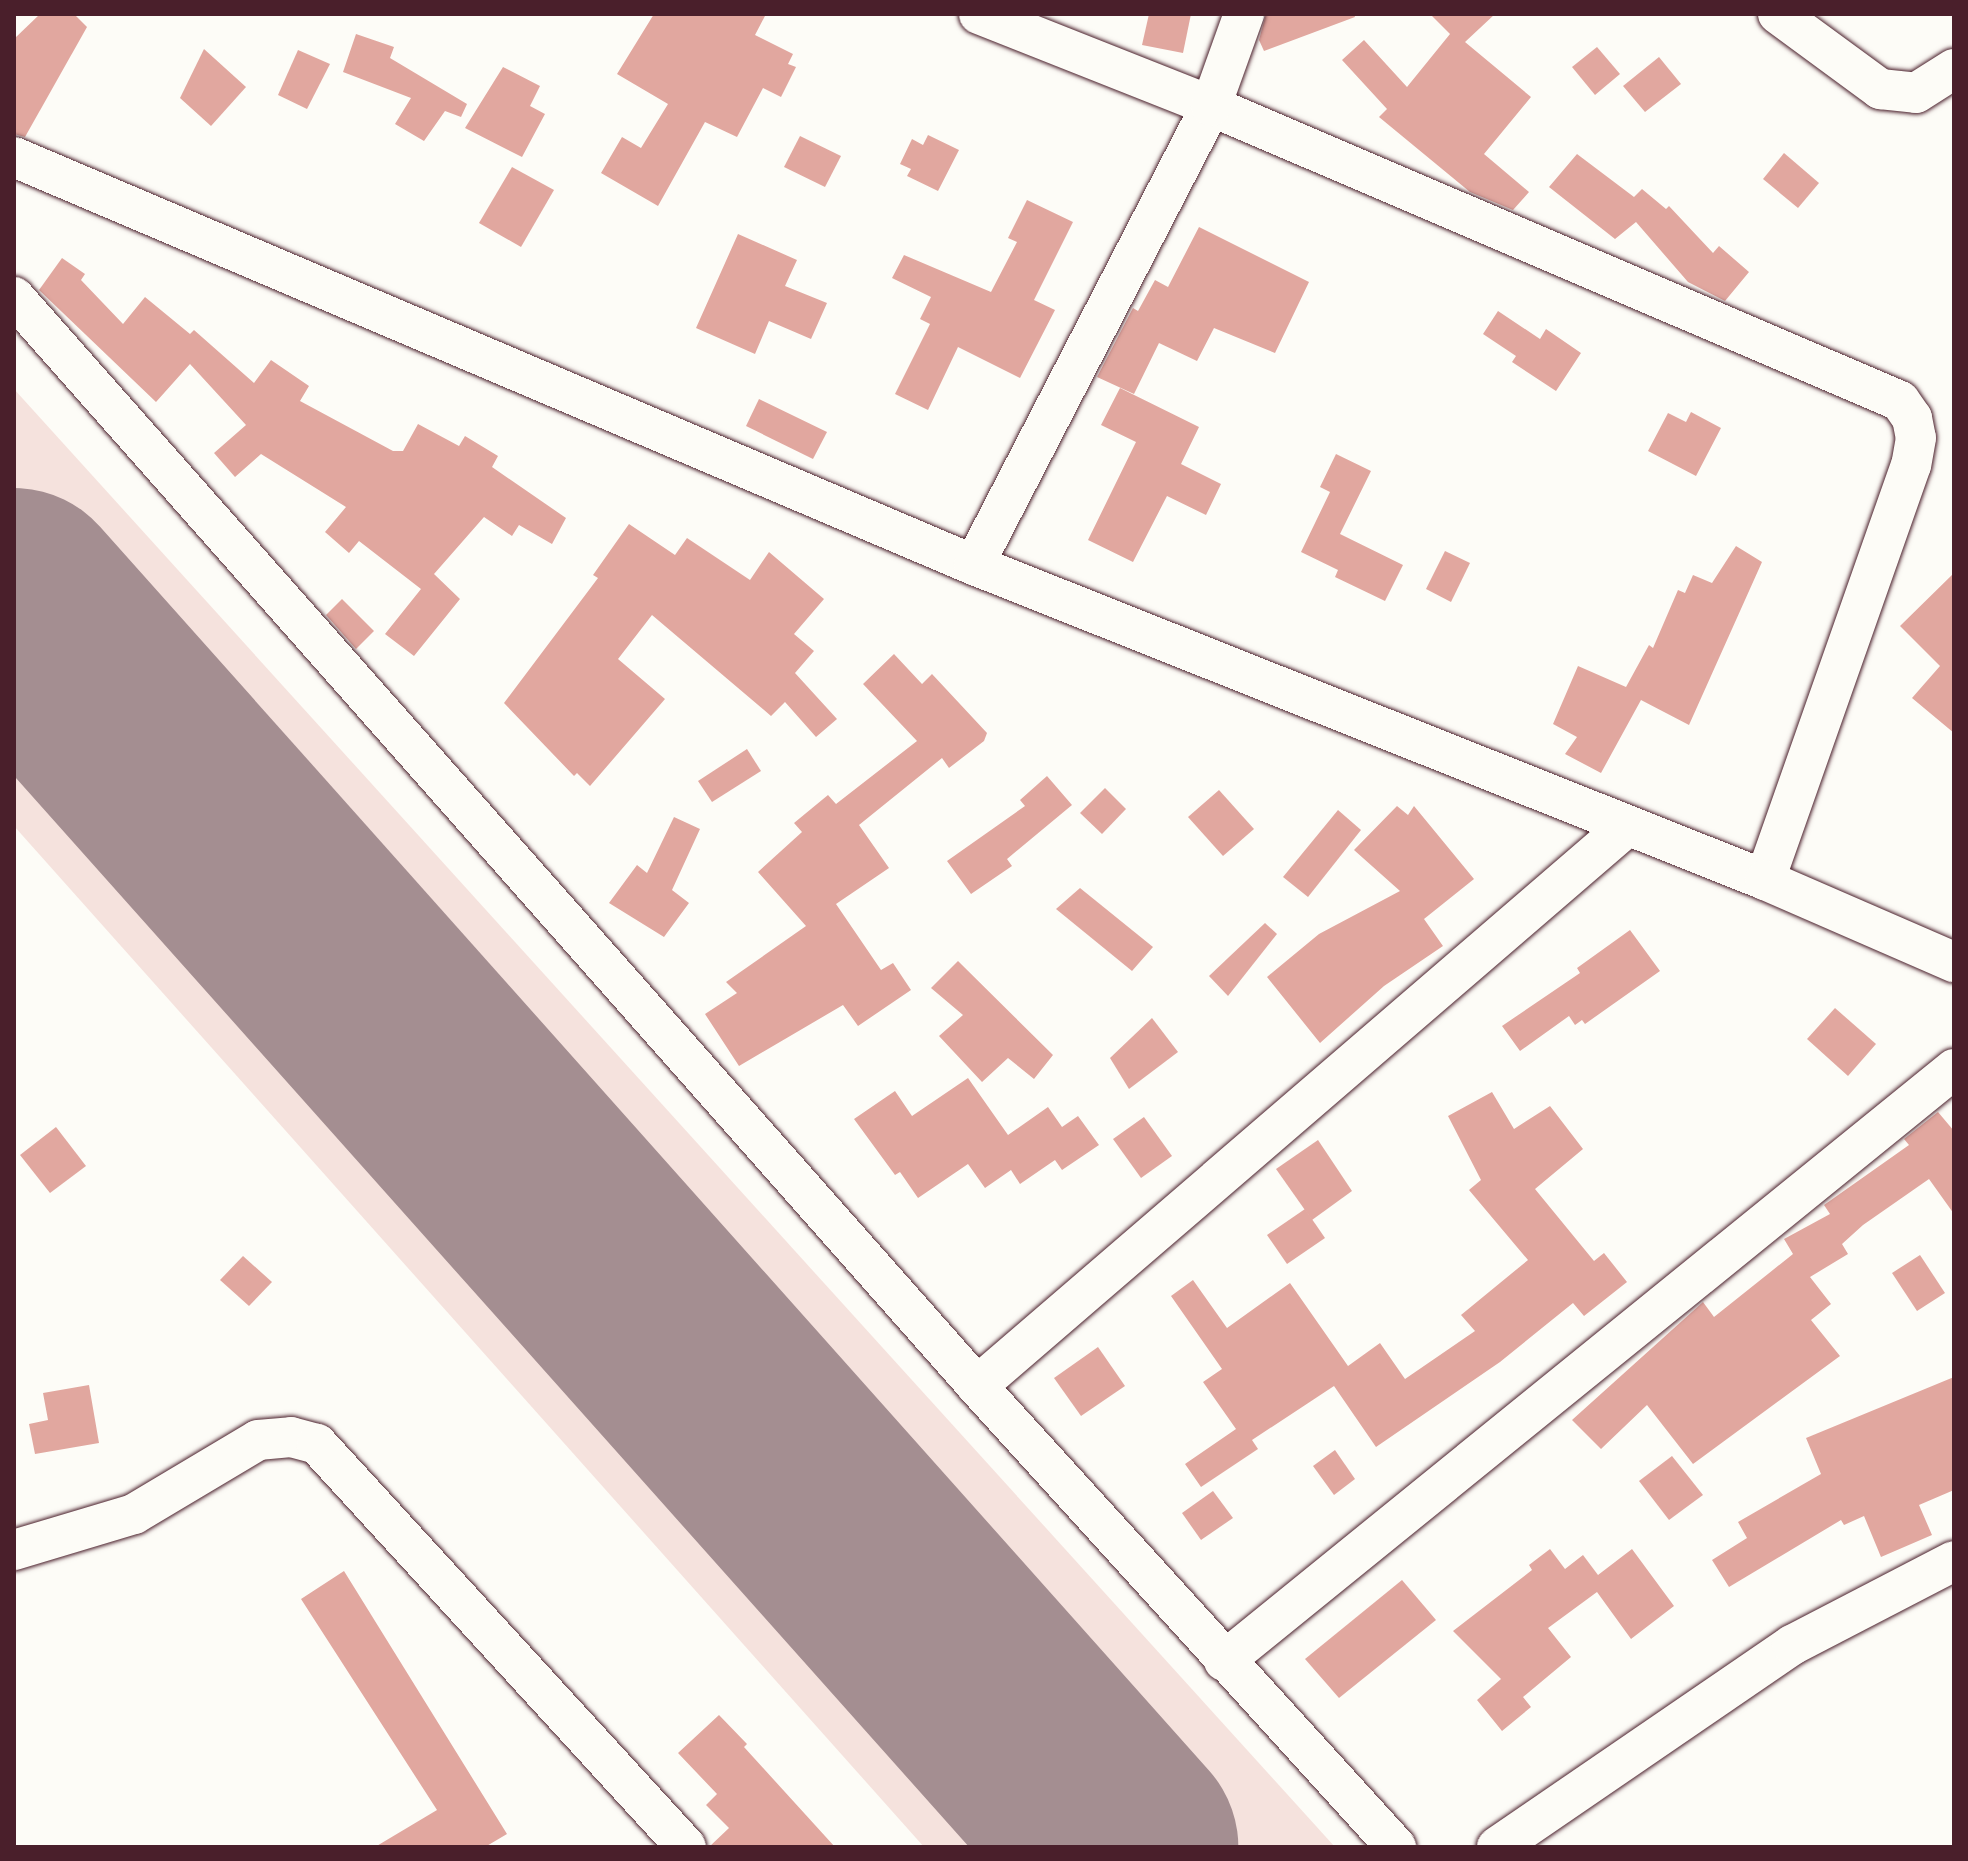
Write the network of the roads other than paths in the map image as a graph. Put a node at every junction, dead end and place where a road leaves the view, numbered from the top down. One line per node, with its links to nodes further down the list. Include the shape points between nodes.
1 (979, 14): 5 (street)
2 (1244, 14): 5 (street, via 1244,27)
3 (1778, 14): 4 (street, via 1880,89 1916,93)
4 (1954, 69)
5 (1211, 106): 8 (street); 10 (street, via 1900,401 1912,418 1916,438 1911,465)
6 (14, 157): 8 (street)
7 (14, 297): 13 (street)
8 (974, 565): 9 (street)
9 (1625, 828): 10 (street); 13 (street)
10 (1765, 880): 11 (street)
11 (1954, 962)
12 (1954, 1069): 16 (street)
13 (977, 1386): 16 (street)
14 (14, 1550): 17 (street, via 134,1514 258,1440 291,1437 317,1444)
15 (1954, 1561): 19 (street, via 1792,1645)
16 (1224, 1661): 18 (street)
17 (686, 1847)
18 (1396, 1847)
19 (1497, 1847)

